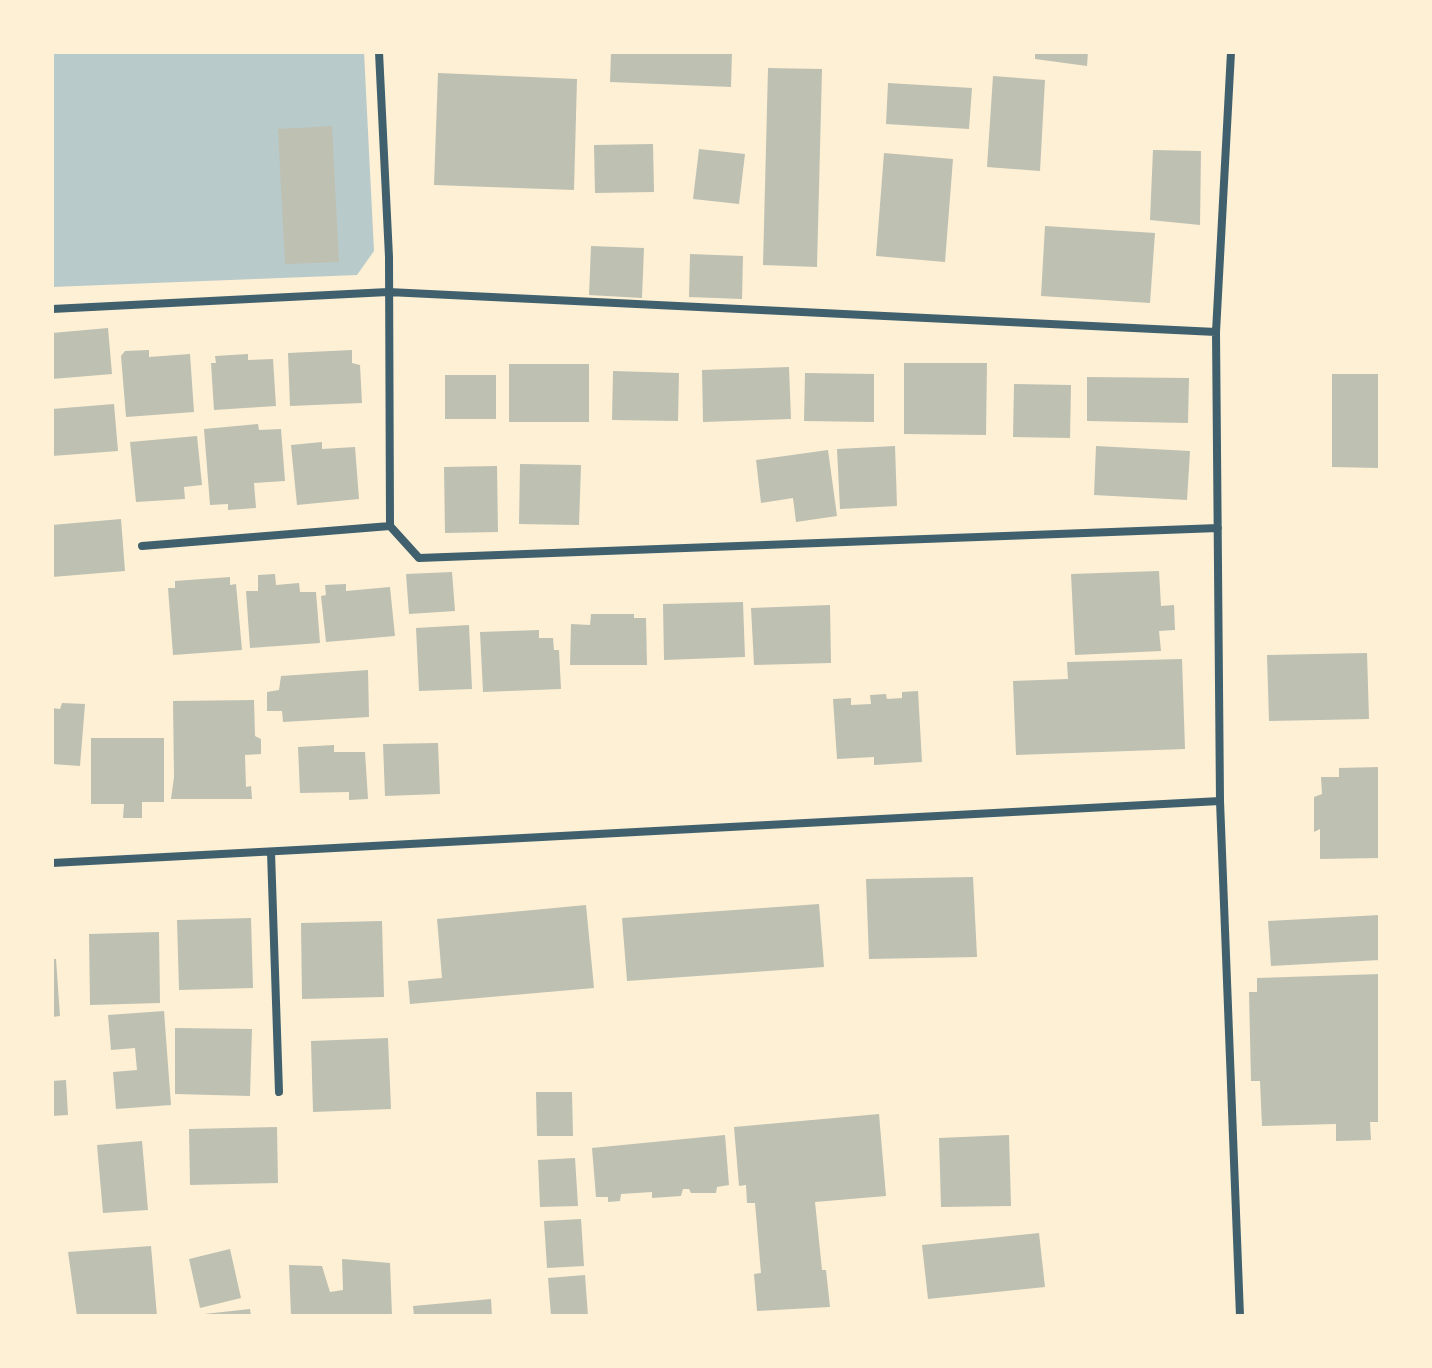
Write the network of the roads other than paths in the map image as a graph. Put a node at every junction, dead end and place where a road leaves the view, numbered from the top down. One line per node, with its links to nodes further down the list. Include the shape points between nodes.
1 (379, 52): 3 (street)
2 (1231, 52): 5 (street)
3 (388, 292): 4 (street); 5 (street); 6 (street)
4 (52, 309)
5 (1216, 332): 7 (street)
6 (390, 526): 7 (street, via 419,558); 8 (street)
7 (1218, 528): 9 (street)
8 (142, 546)
9 (1220, 801): 10 (street); 13 (street)
10 (271, 852): 11 (street); 12 (street)
11 (52, 863)
12 (279, 1092)
13 (1240, 1316)

